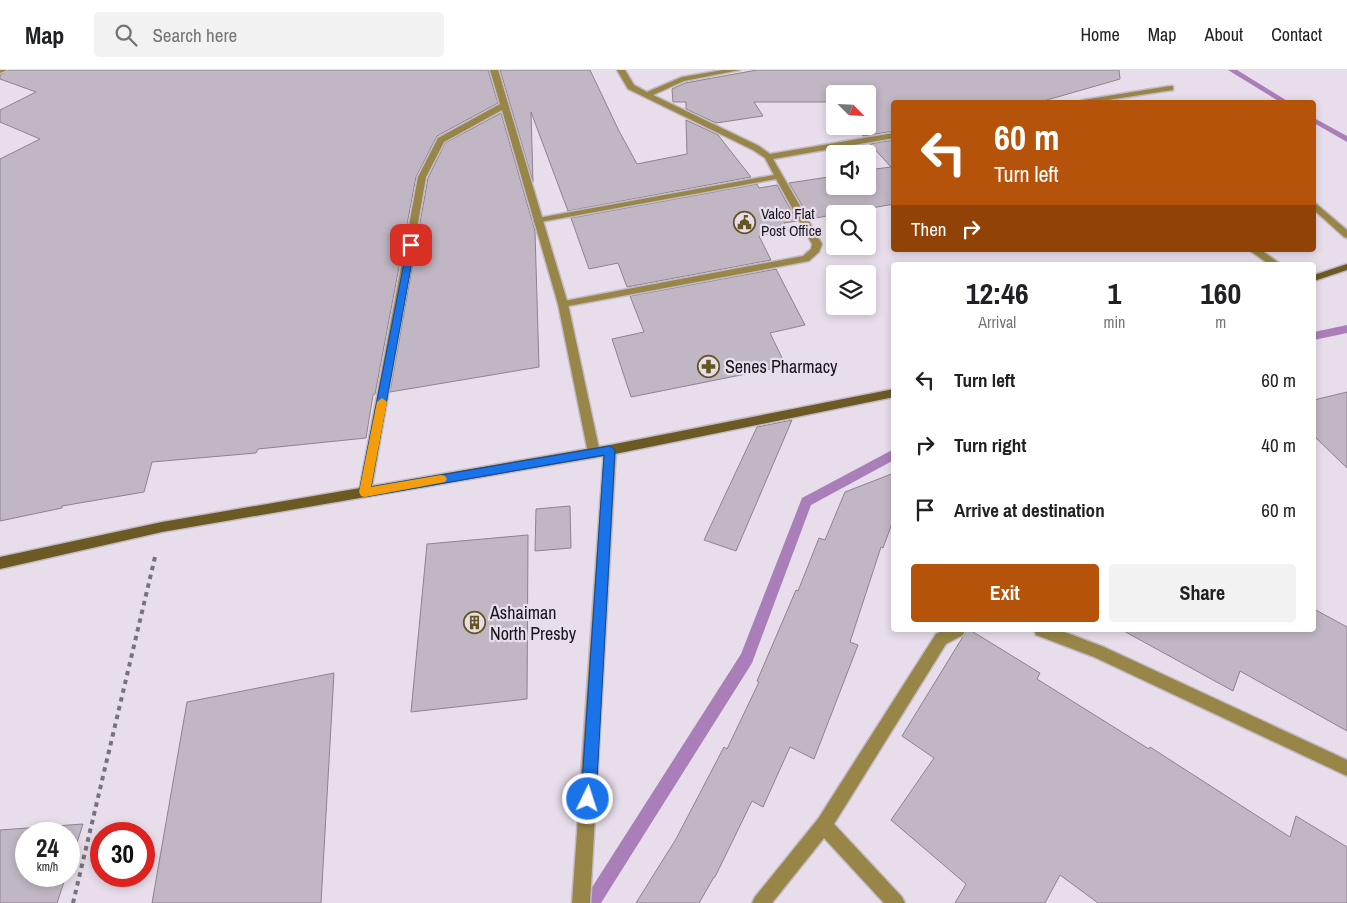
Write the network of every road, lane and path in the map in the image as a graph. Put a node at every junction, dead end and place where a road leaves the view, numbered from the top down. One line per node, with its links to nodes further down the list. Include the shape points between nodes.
1 (494, 70): 7 (street)
2 (621, 70): 5 (street, via 631,87)
3 (736, 70): 5 (street, via 682,78)
4 (1170, 88): 6 (street)
5 (649, 94): 9 (street)
6 (1095, 100)
7 (506, 105): 12 (street); 22 (street, via 441,140 422,177)
8 (891, 136): 9 (street)
9 (768, 156): 10 (street)
10 (780, 176): 12 (street); 18 (street, via 817,244 816,250 806,259)
11 (1316, 207): 13 (street)
12 (538, 221): 18 (street)
13 (1347, 235)
14 (1257, 252): 15 (street)
15 (1272, 262)
16 (1347, 267): 17 (main road)
17 (1316, 277)
18 (563, 304): 21 (street)
19 (891, 394): 20 (main road)
20 (610, 450): 21 (main road); 30 (street)
21 (594, 453): 22 (main road)
22 (365, 492): 23 (main road)
23 (162, 527): 24 (main road); 29 (path)
24 (0, 563)
25 (954, 632): 28 (street, via 941,639)
26 (1046, 632): 27 (street, via 1099,652)
27 (1347, 768)
28 (824, 825): 31 (street); 32 (street)
29 (73, 903)
30 (581, 903)
31 (761, 903)
32 (896, 903)

